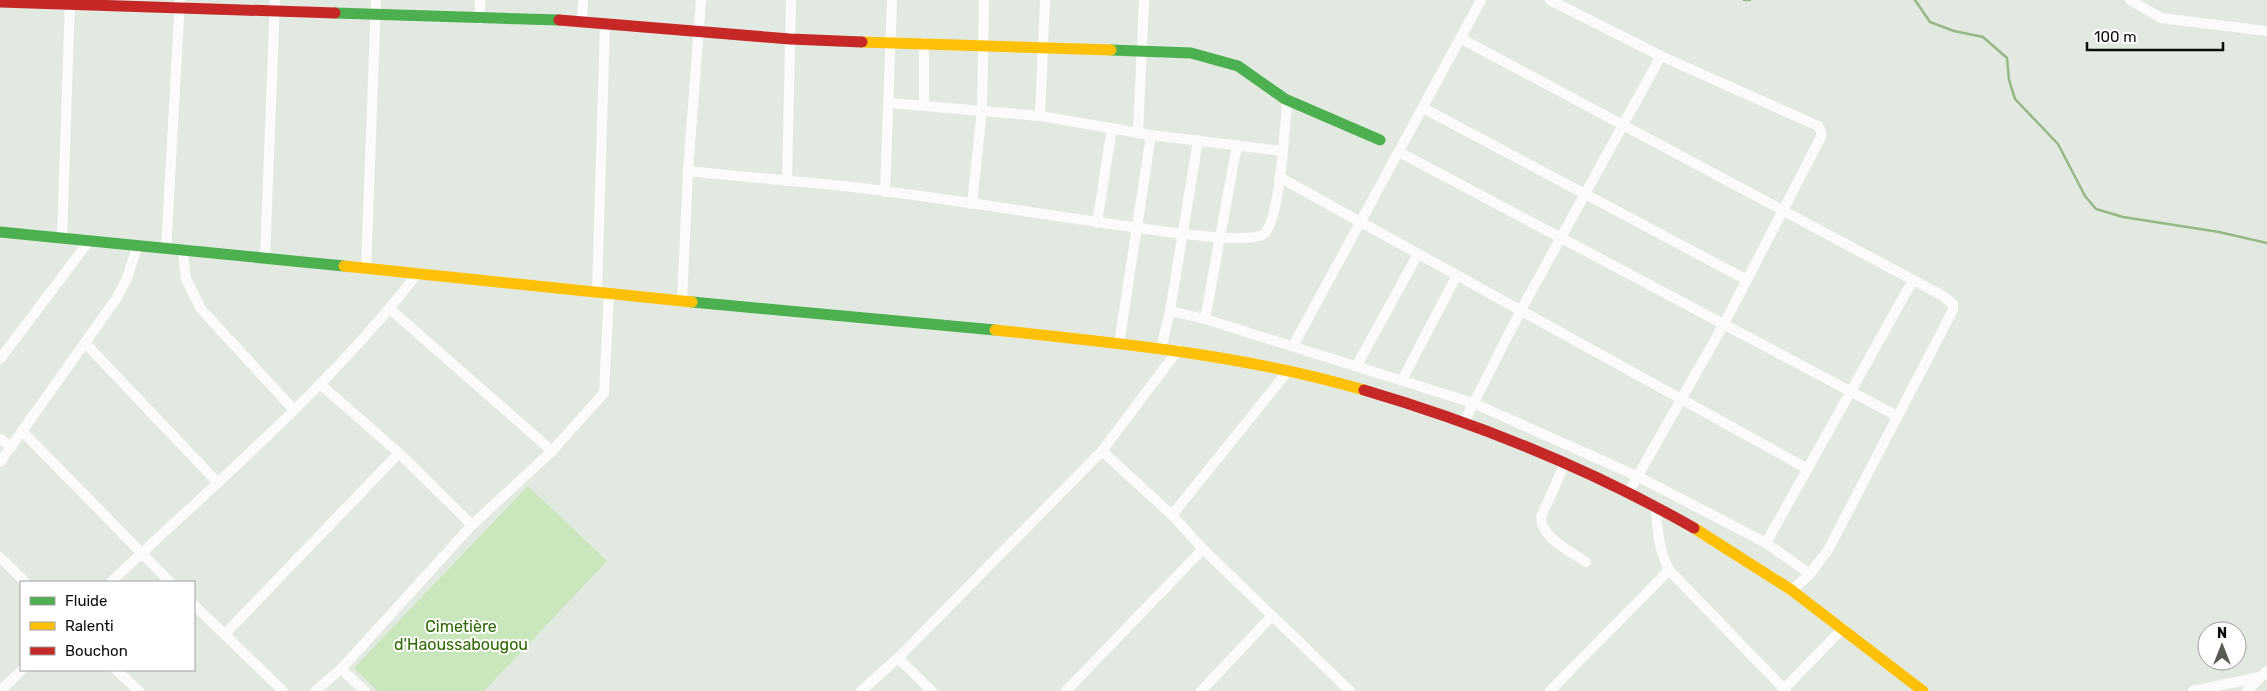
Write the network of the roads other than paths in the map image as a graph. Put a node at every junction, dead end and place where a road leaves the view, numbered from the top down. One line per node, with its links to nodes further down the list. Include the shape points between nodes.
1 (275, 0): 17 (street)
2 (376, 0): 18 (street)
3 (480, 0): 19 (street)
4 (583, 0): 20 (street)
5 (701, 0): 22 (street)
6 (791, 0): 24 (street)
7 (892, 0): 26 (street)
8 (984, 0): 28 (street)
9 (1045, 0): 29 (street)
10 (1144, 0): 30 (street)
11 (1481, 0): 25 (street)
12 (1550, 0): 31 (street)
13 (2130, 0): 23 (street, via 2161,18)
14 (0, 2): 15 (street)
15 (70, 3): 16 (street); 59 (street)
16 (180, 5): 17 (street); 64 (street)
17 (275, 13): 18 (street); 67 (street)
18 (375, 16): 19 (street); 68 (street)
19 (480, 19): 20 (street)
20 (582, 22): 21 (street)
21 (604, 24): 22 (street); 73 (street)
22 (698, 31): 24 (street); 47 (street)
23 (2267, 31)
24 (790, 38): 26 (street); 49 (street)
25 (1460, 38): 35 (street); 38 (street)
26 (890, 42): 27 (street); 33 (street)
27 (924, 43): 28 (street); 34 (street)
28 (985, 45): 29 (street); 36 (street)
29 (1044, 46): 30 (street); 37 (street)
30 (1142, 50): 32 (street, via 1191,53 1238,66); 40 (street)
31 (1661, 56): 38 (street); 53 (street, via 1818,126 1821,137)
32 (1285, 99): 43 (street); 45 (street)
33 (889, 103): 34 (street); 50 (street)
34 (924, 104): 36 (street)
35 (1423, 108): 46 (street); 51 (street)
36 (982, 110): 37 (street); 52 (street)
37 (1040, 116): 39 (street)
38 (1623, 124): 51 (street); 53 (street)
39 (1112, 128): 40 (street); 54 (street)
40 (1138, 133): 41 (street)
41 (1152, 135): 42 (street); 56 (street)
42 (1198, 140): 44 (street); 58 (street)
43 (1380, 140)
44 (1238, 145): 45 (street); 60 (street)
45 (1282, 151): 48 (street)
46 (1399, 152): 55 (street); 61 (street)
47 (688, 171): 49 (street); 74 (street)
48 (1279, 177): 55 (street); 60 (street, via 1274,215 1265,232 1258,238)
49 (787, 181): 50 (street)
50 (886, 192): 52 (street)
51 (1584, 195): 61 (street); 71 (street)
52 (972, 204): 54 (street)
53 (1784, 210): 71 (street); 72 (street)
54 (1097, 223): 56 (street)
55 (1361, 223): 66 (street); 84 (street)
56 (1138, 228): 58 (street); 83 (street)
57 (0, 232): 59 (street)
58 (1182, 234): 60 (street); 77 (street)
59 (62, 238): 62 (street)
60 (1221, 238): 78 (street)
61 (1562, 238): 76 (street); 79 (street)
62 (89, 241): 63 (street); 82 (street)
63 (138, 245): 64 (street); 81 (street, via 122,288)
64 (166, 249): 65 (street)
65 (183, 250): 67 (street); 95 (street, via 186,279 201,310)
66 (1418, 254): 70 (street); 88 (street)
67 (265, 258): 68 (street)
68 (366, 269): 69 (street)
69 (418, 273): 73 (street); 75 (street)
70 (1457, 275): 76 (street); 90 (street)
71 (1747, 280): 79 (street)
72 (1913, 280): 92 (street); 96 (street, via 1949,300 1953,310)
73 (603, 293): 74 (street); 101 (street, via 604,393)
74 (682, 301): 83 (street)
75 (390, 309): 91 (street); 101 (street)
76 (1521, 310): 93 (street); 94 (street)
77 (1170, 311): 78 (street); 85 (street)
78 (1205, 319): 84 (street)
79 (1724, 324): 92 (street); 93 (street)
80 (0, 341): 82 (street)
81 (85, 343): 98 (street); 108 (street)
82 (11, 344): 87 (street)
83 (1120, 344): 85 (street)
84 (1292, 346): 88 (street)
85 (1161, 348): 86 (street)
86 (1178, 350): 89 (street); 102 (street)
87 (0, 359)
88 (1357, 365): 90 (street)
89 (1288, 371): 97 (street); 111 (street)
90 (1402, 380): 94 (street)
91 (320, 384): 95 (street); 103 (street)
92 (1850, 391): 96 (street); 106 (street)
93 (1682, 400): 106 (street); 107 (street)
94 (1473, 403): 97 (street); 107 (street)
95 (294, 410): 108 (street)
96 (1897, 416): 119 (street, via 1828,550)
97 (1464, 422): 105 (street)
98 (22, 431): 100 (street); 115 (street)
99 (0, 439): 100 (street)
100 (12, 447): 104 (street)
101 (552, 450): 112 (street)
102 (1102, 451): 111 (street); 128 (street)
103 (399, 453): 112 (street); 127 (street)
104 (0, 462)
105 (1565, 463): 109 (street); 117 (street, via 1541,517 1541,525 1545,532)
106 (1806, 468): 113 (street)
107 (1637, 476): 109 (street); 113 (street)
108 (218, 483): 115 (street)
109 (1628, 493): 110 (street)
110 (1656, 508): 118 (street, via 1659,545); 123 (street, via 1724,546)
111 (1172, 515): 114 (street)
112 (472, 525): 129 (street)
113 (1766, 543): 119 (street)
114 (1203, 549): 125 (street); 142 (street)
115 (140, 554): 121 (street); 122 (street)
116 (0, 557): 120 (street)
117 (1586, 562)
118 (1669, 570): 134 (street); 144 (street)
119 (1810, 574): 123 (street)
120 (24, 581)
121 (112, 581)
122 (169, 581)
123 (1792, 590): 126 (street)
124 (195, 606): 127 (street)
125 (1272, 616): 133 (street); 143 (street)
126 (1843, 628): 134 (street); 145 (street)
127 (225, 634): 137 (street)
128 (898, 658): 140 (street); 141 (street)
129 (341, 669): 138 (street); 139 (street)
130 (21, 671): 135 (street)
131 (117, 671): 136 (street)
132 (2264, 674): 146 (street); 147 (street)
133 (1348, 690)
134 (1785, 690)
135 (0, 691)
136 (139, 691)
137 (283, 691)
138 (314, 691)
139 (365, 691)
140 (862, 691)
141 (932, 691)
142 (1066, 691)
143 (1201, 691)
144 (1550, 691)
145 (1923, 691)
146 (2193, 691)
147 (2247, 691)

